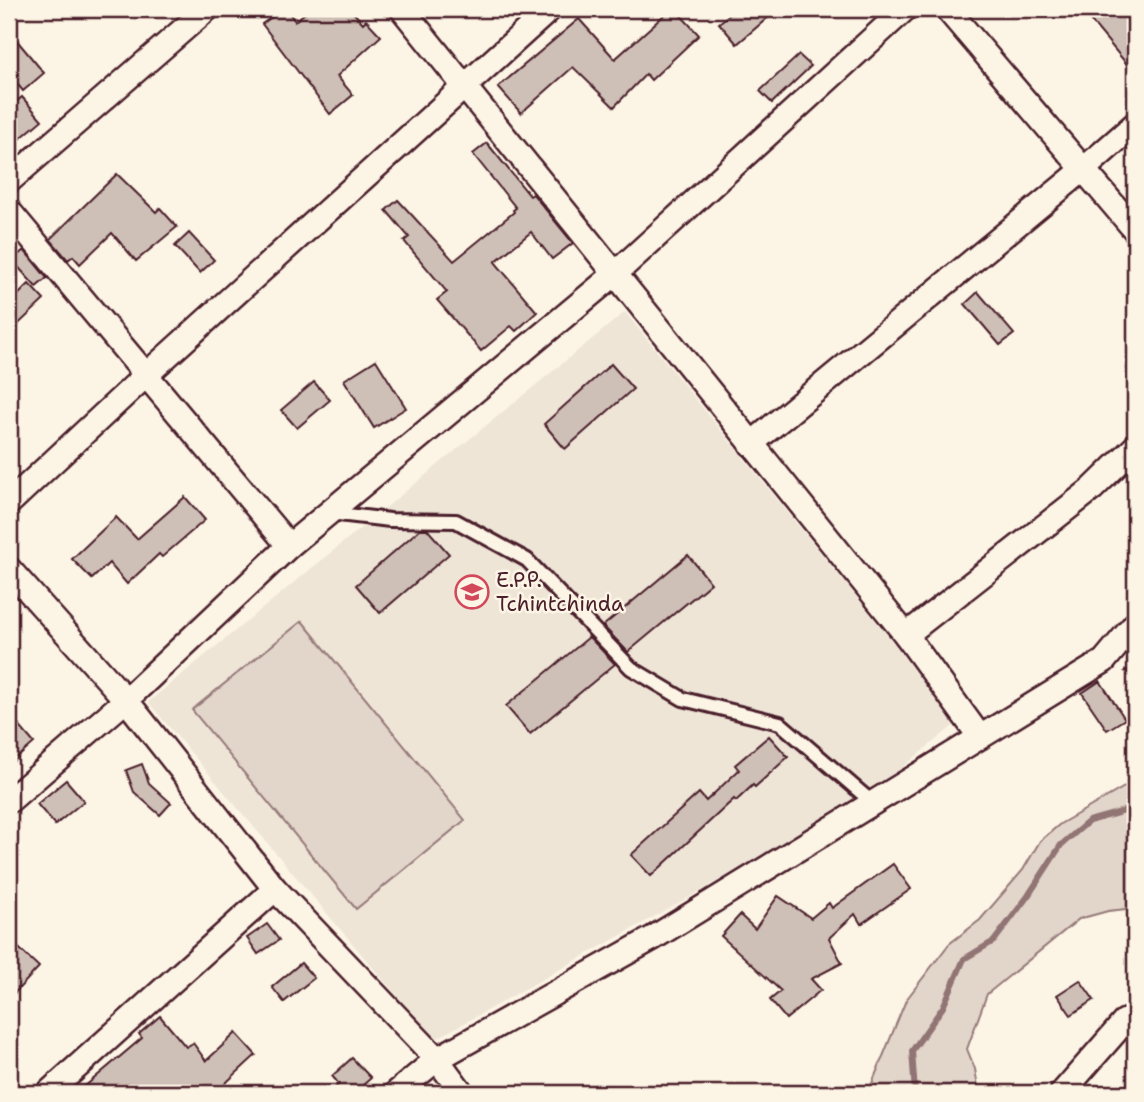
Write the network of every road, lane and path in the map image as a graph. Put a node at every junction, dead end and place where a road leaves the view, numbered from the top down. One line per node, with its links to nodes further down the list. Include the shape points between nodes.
1 (207, 9): 9 (street)
2 (401, 9): 6 (street)
3 (550, 9): 6 (street)
4 (905, 9): 12 (street)
5 (947, 9): 8 (street)
6 (465, 85): 12 (street); 13 (street)
7 (1135, 124): 8 (street)
8 (1084, 169): 11 (street); 14 (street)
9 (9, 181)
10 (9, 211): 13 (street)
11 (1135, 230)
12 (615, 274): 14 (street); 17 (street)
13 (146, 375): 16 (street); 18 (street)
14 (751, 444): 21 (street)
15 (1135, 447): 21 (street, via 1091,489)
16 (9, 503)
17 (329, 513): 18 (street); 25 (lane, via 456,521 527,560 631,668 684,699 780,723)
18 (289, 546): 22 (street)
19 (9, 569): 22 (street)
20 (1135, 624): 23 (street, via 1104,661)
21 (906, 635): 23 (street)
22 (126, 699): 24 (street); 26 (street)
23 (980, 737): 25 (street)
24 (9, 801)
25 (873, 803): 28 (street, via 653,938)
26 (275, 889): 28 (street); 29 (street)
27 (1135, 1018): 32 (street, via 1125,1021)
28 (437, 1059): 30 (street); 31 (street)
29 (48, 1093)
30 (396, 1093)
31 (462, 1093)
32 (1062, 1093)

